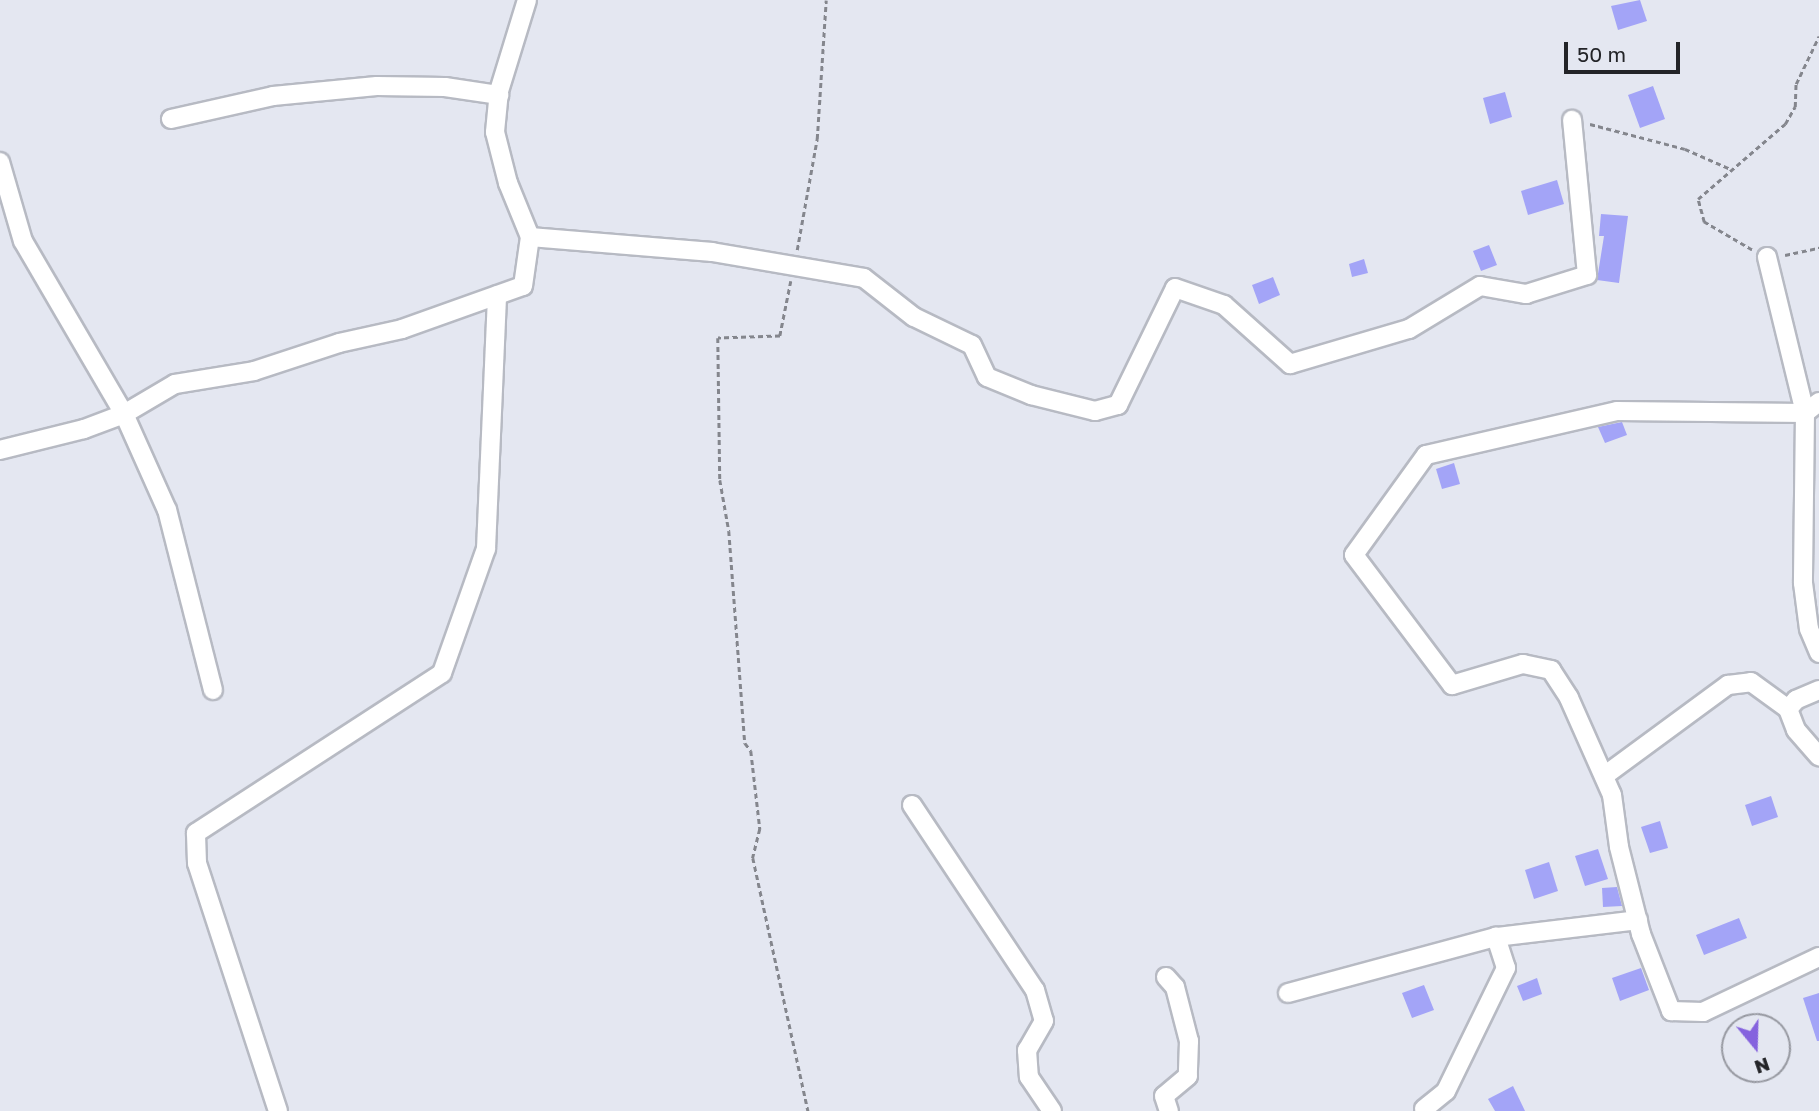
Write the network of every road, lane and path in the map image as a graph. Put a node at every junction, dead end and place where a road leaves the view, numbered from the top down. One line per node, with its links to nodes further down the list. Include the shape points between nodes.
1 (527, 0): 4 (street)
2 (825, 0): 12 (path, via 817,139)
3 (1819, 36): 8 (path, via 1796,83 1795,107 1785,124)
4 (499, 95): 5 (street, via 445,87 377,86 273,96); 9 (street, via 495,132 508,183)
5 (171, 119)
6 (1572, 120): 8 (path, via 1685,149); 12 (street, via 1587,275 1526,294 1480,286 1409,329 1290,364 1224,305 1175,288 1118,405 1095,411 1031,395 987,377 972,345 915,317 863,278)
7 (0, 162): 15 (street, via 23,241)
8 (1733, 170): 11 (path, via 1698,199 1704,222)
9 (530, 237): 12 (street, via 712,252); 13 (street, via 523,286)
10 (1819, 248): 11 (path)
11 (1767, 257): 14 (street)
12 (794, 266): 31 (path, via 780,336 718,338 720,480 729,531 745,743 751,751 760,829 753,858)
13 (497, 295): 15 (street, via 402,329 339,343 254,371 175,384); 30 (street, via 486,549 443,673 196,834 197,863)
14 (1812, 407): 17 (street, via 1803,583 1809,629); 22 (street, via 1617,411 1426,455 1354,555 1451,685 1523,664 1550,670 1569,698)
15 (124, 414): 16 (street); 18 (street, via 167,510)
16 (0, 450)
17 (1819, 653)
18 (213, 690)
19 (1819, 690): 20 (street)
20 (1788, 709): 21 (street, via 1796,730); 22 (street, via 1751,682 1728,685)
21 (1819, 756)
22 (1604, 776): 24 (street)
23 (912, 805): 32 (street, via 1035,990 1044,1021 1027,1050 1029,1077)
24 (1638, 920): 25 (street); 26 (street, via 1671,1011 1703,1012)
25 (1496, 937): 28 (street); 29 (street, via 1506,968 1446,1091)
26 (1819, 957)
27 (1166, 976): 33 (street, via 1175,987 1189,1041 1188,1076 1164,1096)
28 (1288, 993)
29 (1424, 1109)
30 (278, 1111)
31 (808, 1111)
32 (1052, 1111)
33 (1169, 1111)

